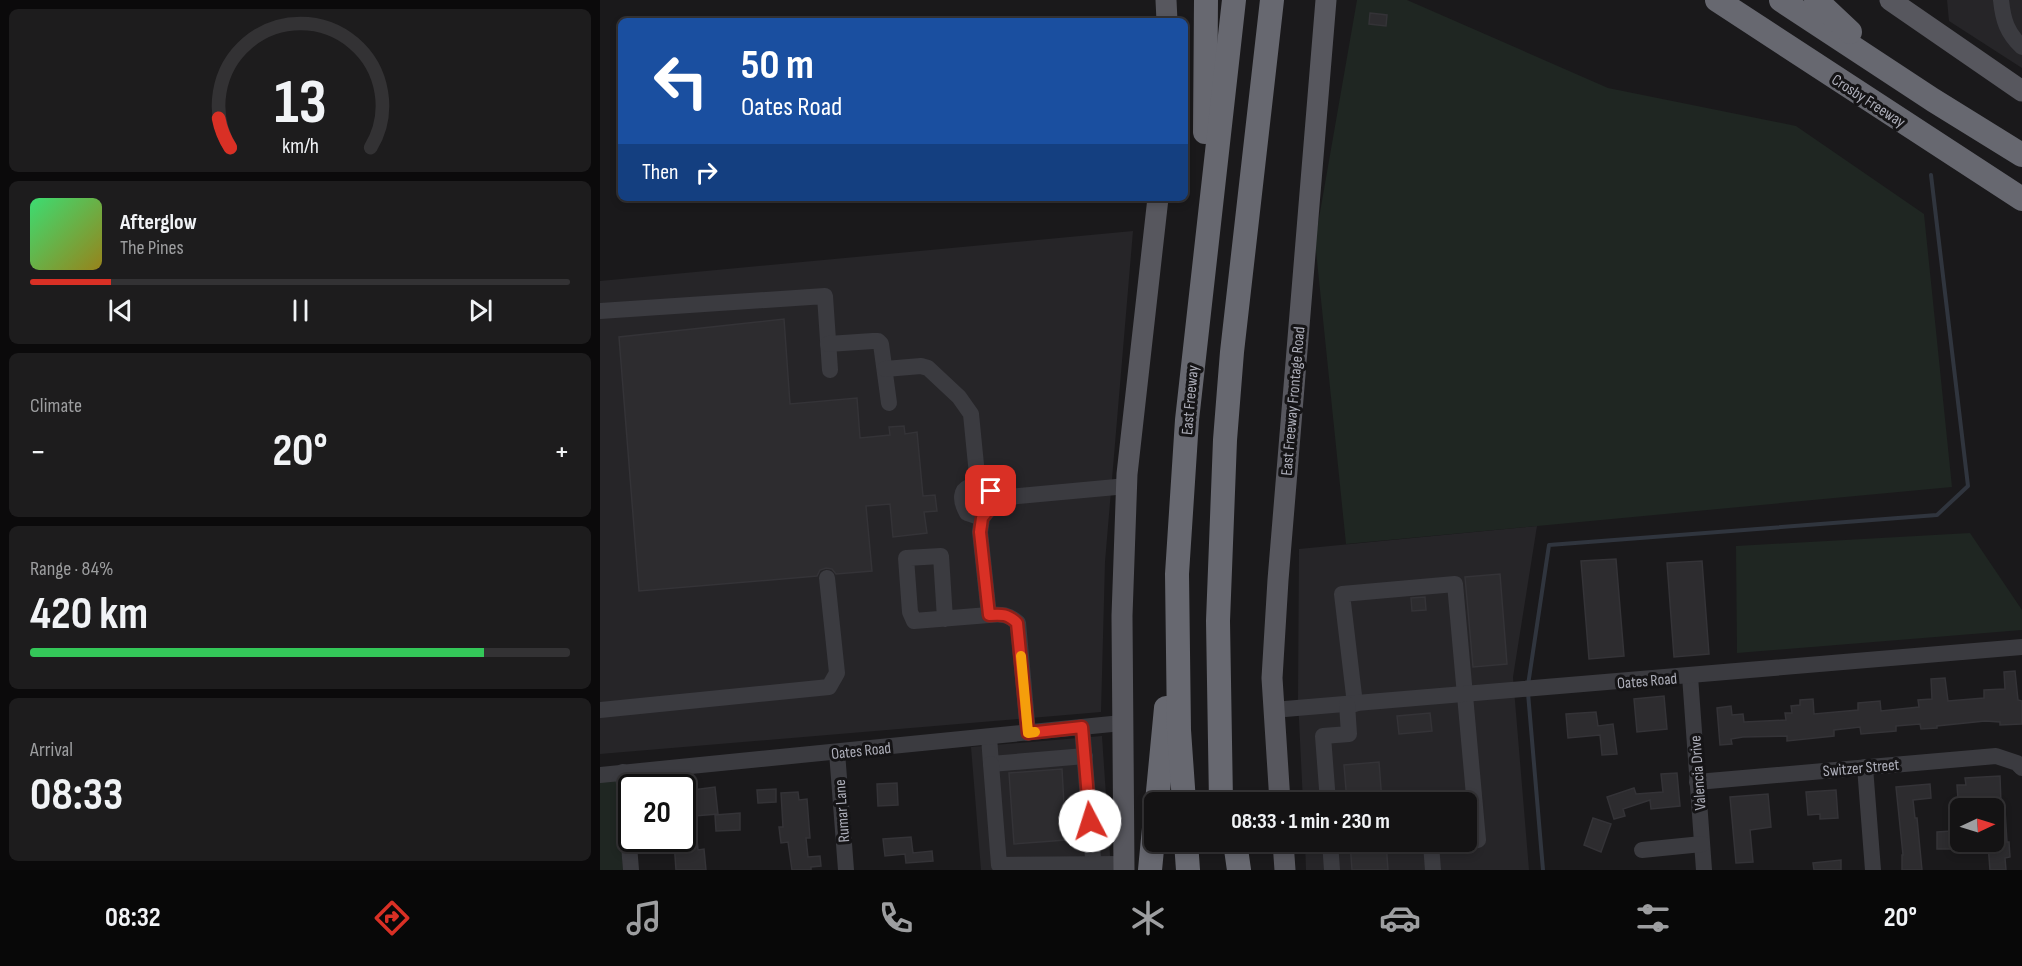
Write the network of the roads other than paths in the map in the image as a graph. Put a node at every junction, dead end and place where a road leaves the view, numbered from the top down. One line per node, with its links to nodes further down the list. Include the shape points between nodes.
1 (1166, 0): 11 (main road)
2 (1206, 0): 18 (highway)
3 (1234, 0): 18 (highway, East Freeway)
4 (1273, 0): 40 (highway, via 1228,395 1219,572)
5 (1326, 0): 37 (main road, East Freeway Frontage Road, via 1278,580)
6 (1717, 0): 16 (highway, Crosby Freeway)
7 (1781, 0): 14 (highway, Crosby Freeway)
8 (1816, 0): 14 (highway)
9 (1890, 0): 13 (main road)
10 (2001, 0): 12 (street, via 2003,21)
11 (1167, 18)
12 (2022, 47)
13 (2022, 91)
14 (1933, 100): 15 (highway, Crosby Freeway)
15 (2022, 155)
16 (2022, 199)
17 (1158, 201): 25 (main road)
18 (1204, 257): 28 (highway, East Freeway, via 1187,420)
19 (600, 311): 20 (street, via 825,296)
20 (828, 344): 21 (street, via 878,341); 22 (street)
21 (885, 369): 23 (street); 24 (street, via 928,368 967,405 973,425)
22 (830, 370)
23 (889, 403)
24 (978, 485): 26 (street); 27 (street, via 966,489 962,504 967,513)
25 (1127, 486): 26 (street); 38 (main road)
26 (998, 498): 27 (street)
27 (982, 518): 30 (street, via 980,532)
28 (1177, 574): 51 (highway); 52 (highway, East Freeway)
29 (827, 578): 36 (street, via 837,672 829,687)
30 (989, 615): 31 (street); 41 (street, via 1011,616 1017,623)
31 (945, 619)
32 (2022, 647): 33 (street, Oates Road)
33 (1690, 676): 34 (street, Oates Road); 50 (street, Valencia Drive)
34 (1466, 695): 35 (street, Oates Road); 35 (street, via 1455,584 1342,594); 57 (street)
35 (1351, 704): 37 (street, Oates Road); 56 (street, via 1349,734 1323,736)
36 (600, 710)
37 (1273, 710): 55 (main road, East Freeway Frontage Road)
38 (1122, 723): 39 (street, Oates Road); 68 (main road)
39 (1082, 727): 41 (street, Oates Road); 44 (street)
40 (1219, 727): 53 (highway); 54 (highway)
41 (1028, 733): 42 (street, Oates Road)
42 (988, 737): 43 (street, Oates Road); 45 (street)
43 (837, 752): 48 (street, Oates Road); 72 (street, Rumar Lane)
44 (1085, 756): 45 (street); 70 (street)
45 (991, 764): 67 (street)
46 (1865, 767): 47 (street, Switzer Street, via 1996,756 2017,762); 50 (street, Switzer Street); 81 (street)
47 (2022, 768)
48 (623, 772): 49 (street, Oates Road); 71 (street)
49 (600, 775)
50 (1697, 782): 58 (street, Valencia Drive)
51 (1158, 792)
52 (1183, 792)
53 (1221, 792)
54 (1229, 792)
55 (1279, 792)
56 (1327, 792)
57 (1474, 792)
58 (1702, 844): 59 (street); 80 (street, Valencia Drive)
59 (1642, 850)
60 (1152, 852): 73 (highway)
61 (1187, 852): 74 (highway)
62 (1223, 852): 75 (highway)
63 (1236, 852): 76 (highway)
64 (1284, 852): 77 (main road)
65 (1331, 852): 78 (street)
66 (1432, 852): 79 (street)
67 (999, 867): 69 (street)
68 (1124, 867): 70 (street)
69 (1075, 868): 70 (street)
70 (1094, 868)
71 (631, 870)
72 (846, 870)
73 (1150, 870)
74 (1188, 870)
75 (1224, 870)
76 (1239, 870)
77 (1285, 870)
78 (1332, 870)
79 (1433, 870)
80 (1704, 870)
81 (1873, 870)

